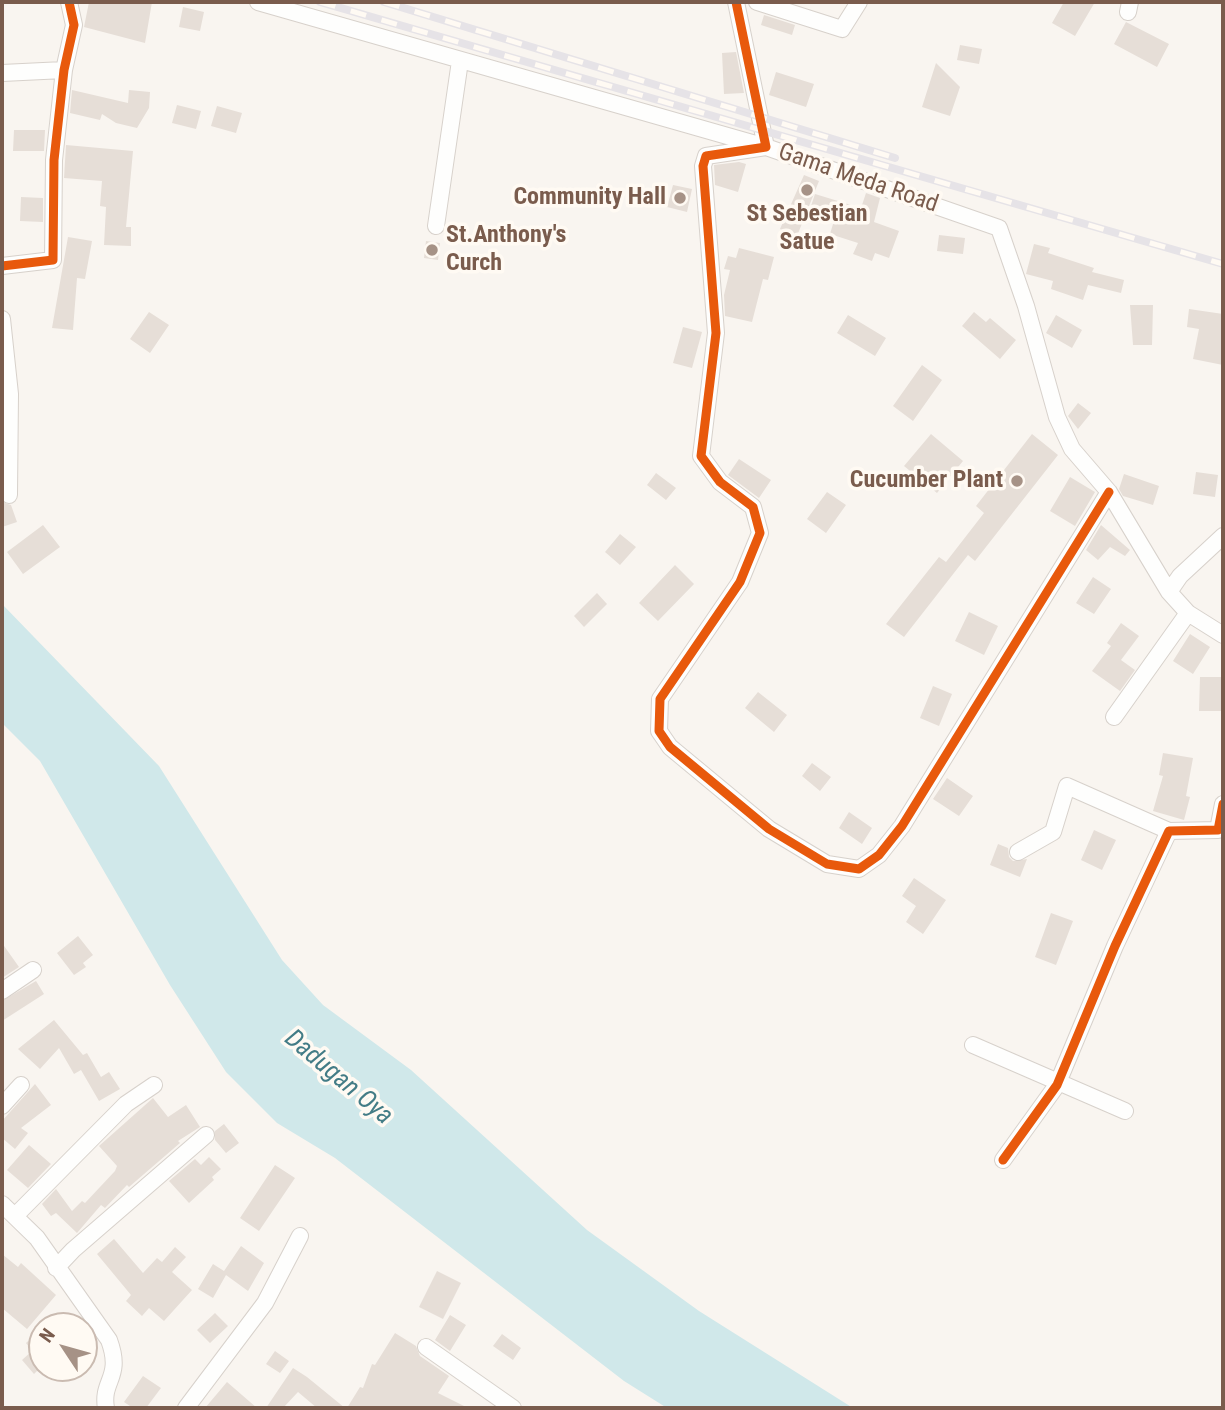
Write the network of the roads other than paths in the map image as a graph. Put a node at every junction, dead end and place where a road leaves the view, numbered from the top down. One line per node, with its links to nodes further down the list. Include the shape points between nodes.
1 (69, 2): 7 (street, via 74,25)
2 (258, 2): 6 (street, Gama Meda Road)
3 (736, 2): 9 (street)
4 (757, 2): 5 (street, via 842,29)
5 (859, 2)
6 (460, 61): 9 (street, Gama Meda Road); 10 (street)
7 (64, 70): 8 (street); 11 (street, via 54,160 53,260)
8 (2, 73)
9 (766, 147): 13 (street, Gama Meda Road, via 999,228 1057,417 1072,449); 13 (street, via 706,156 703,166 716,334 701,456 720,482 753,507 760,533 740,582 660,699 659,731 670,747 769,829 827,864 859,869 879,855 902,826)
10 (436, 226)
11 (2, 265)
12 (2, 320): 14 (street, via 10,394)
13 (1109, 492): 16 (street, Gama Meda Road)
14 (9, 495)
15 (1223, 536): 16 (street)
16 (1169, 592): 17 (street, Gama Meda Road)
17 (1188, 613): 18 (street, Gama Meda Road); 19 (street)
18 (1223, 635)
19 (1114, 718)
20 (1223, 804): 21 (street, via 1218,830)
21 (1169, 831): 22 (street, via 1067,786 1053,832); 26 (street)
22 (1018, 852)
23 (33, 970): 24 (street)
24 (2, 991)
25 (973, 1045): 26 (street)
26 (1059, 1082): 30 (street); 32 (street)
27 (21, 1085): 29 (street)
28 (154, 1085): 34 (street, via 126,1104)
29 (2, 1106)
30 (1125, 1111)
31 (206, 1135): 36 (street)
32 (1003, 1160)
33 (2, 1204): 34 (street)
34 (16, 1215): 36 (street)
35 (300, 1236): 39 (street, via 265,1303)
36 (57, 1268): 38 (street, via 114,1354 115,1372 104,1397)
37 (426, 1347): 40 (street)
38 (106, 1408)
39 (186, 1408)
40 (513, 1408)

